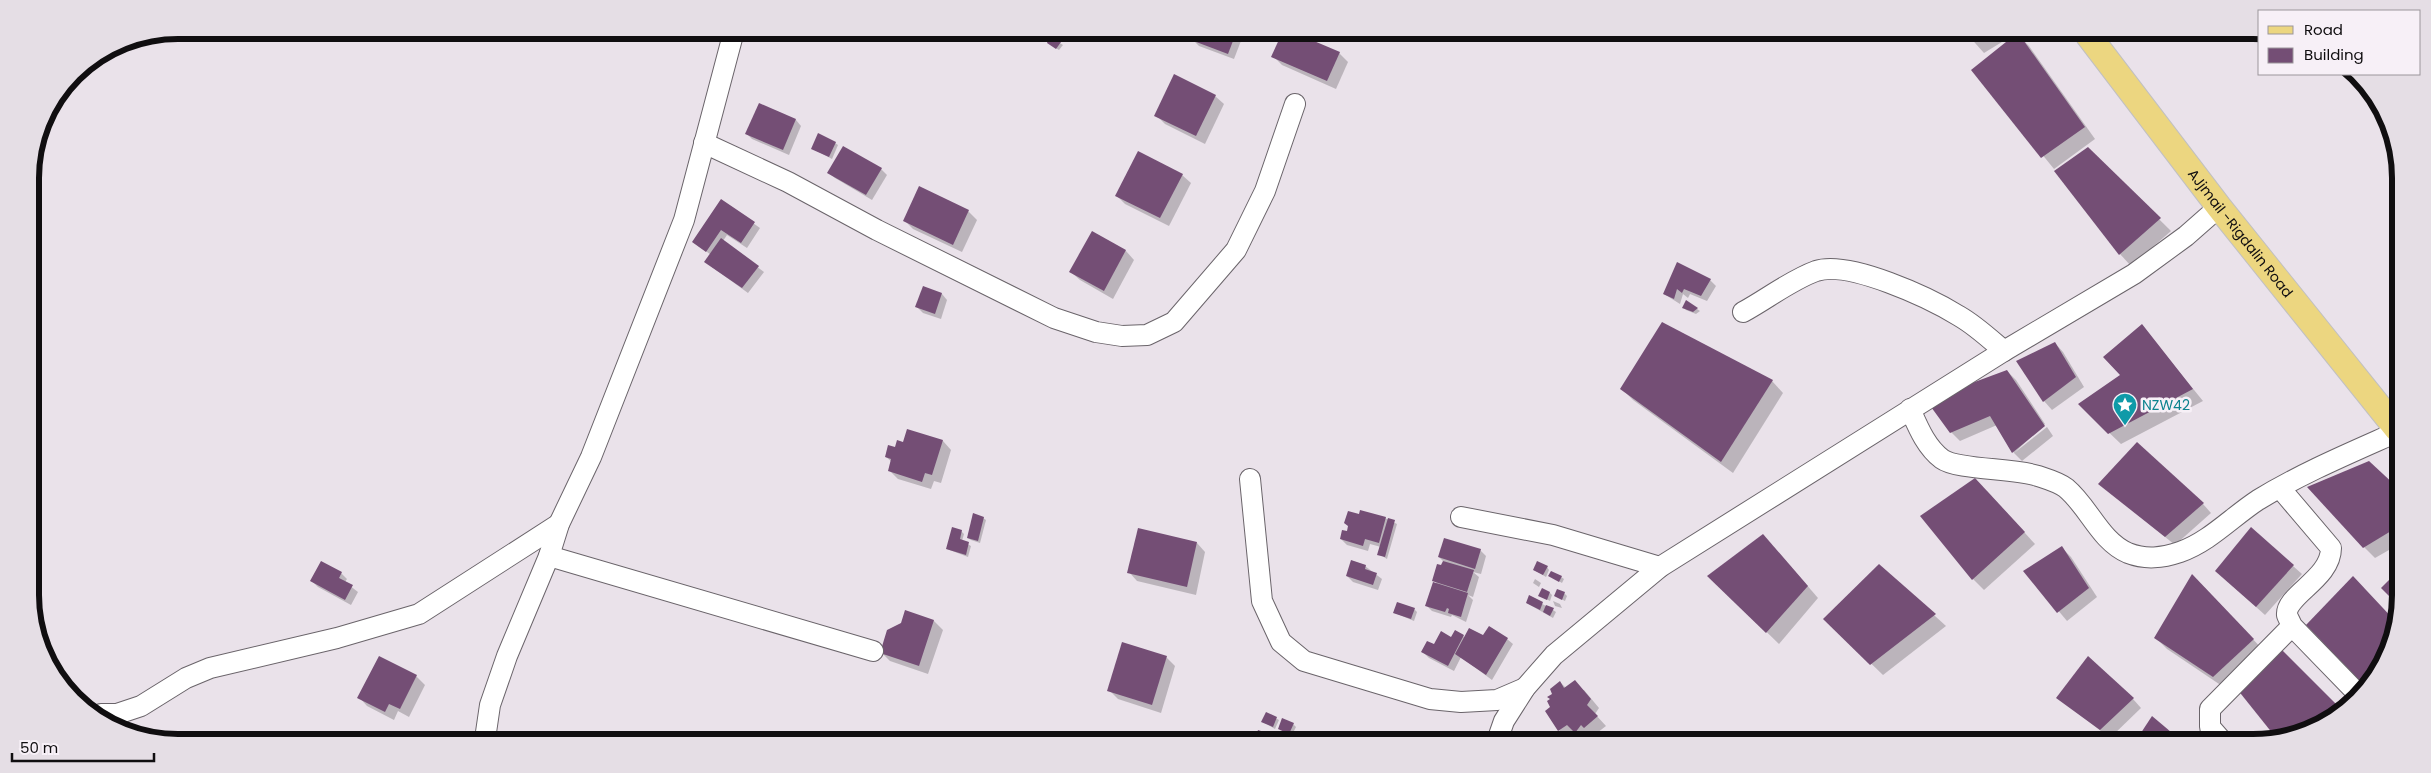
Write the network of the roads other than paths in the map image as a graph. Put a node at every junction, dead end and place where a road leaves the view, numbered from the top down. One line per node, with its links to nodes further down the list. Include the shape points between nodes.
1 (732, 39): 4 (street)
2 (2091, 39): 5 (main road, AJjmail -Rigdalin Road)
3 (1295, 104): 4 (street, via 1265,190 1236,250 1174,322 1147,335 1096,332 1054,318 788,182)
4 (704, 143): 14 (street, via 684,220 591,457)
5 (2220, 207): 7 (street, via 2134,274); 9 (main road, AJjmail -Rigdalin Road)
6 (1743, 312): 7 (street, via 1817,271 1837,268 1881,280 1942,307 1960,316)
7 (2004, 351): 8 (street)
8 (1910, 409): 12 (street, via 1930,448 1944,460 1959,466 2022,472 2048,479 2066,488 2110,540 2126,552 2142,558 2159,558 2181,552); 16 (street)
9 (2392, 424)
10 (2392, 432): 12 (street)
11 (1250, 479): 19 (street, via 1262,601 1281,642 1304,661 1430,699 1461,702 1497,700)
12 (2280, 488): 17 (street, via 2331,548 2326,568 2290,605 2287,614)
13 (1461, 517): 16 (street, via 1553,536)
14 (559, 524): 15 (street); 21 (street, via 420,614 337,638 210,668 186,678 141,706 117,714)
15 (549, 556): 18 (street); 22 (street, via 507,656 490,705)
16 (1660, 567): 19 (street, via 1554,655)
17 (2292, 626): 20 (street); 24 (street, via 2210,709 2210,727)
18 (872, 650)
19 (1525, 688): 23 (street)
20 (2355, 690)
21 (105, 714)
22 (486, 734)
23 (1499, 734)
24 (2216, 734)

